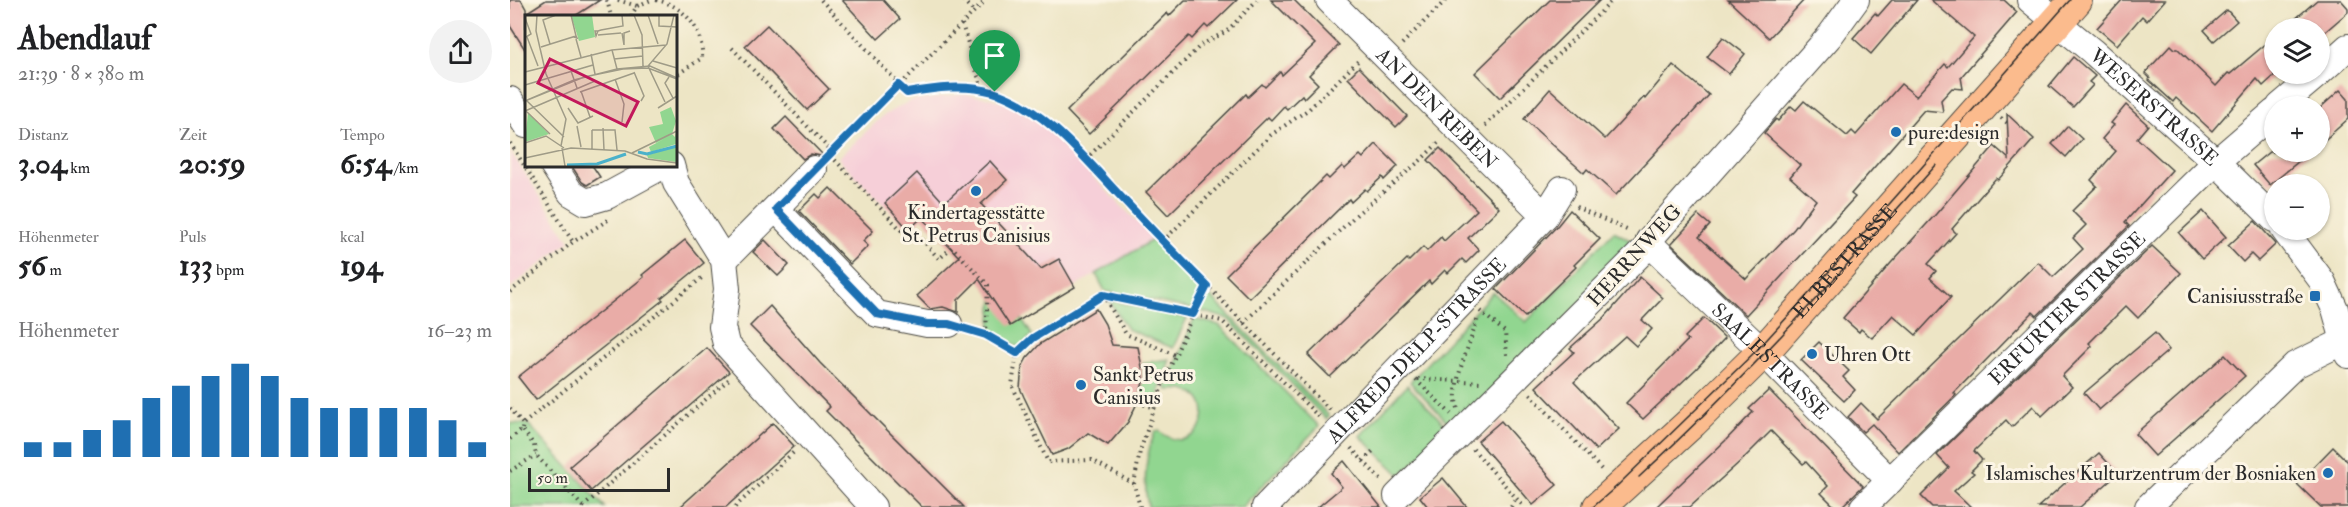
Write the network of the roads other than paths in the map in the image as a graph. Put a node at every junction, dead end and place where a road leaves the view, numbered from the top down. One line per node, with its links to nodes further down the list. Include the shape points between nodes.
1 (1329, 0): 16 (street, AN DEN REBEN, via 1463,133)
2 (1856, 0): 20 (street, HERRNWEG, via 1829,37)
3 (2030, 0): 4 (street, WESERSTRASSE)
4 (2066, 11): 13 (street, WESERSTRASSE, via 2092,51); 24 (main road, ELBESTRASSE)
5 (2348, 47): 6 (street)
6 (2330, 63)
7 (2305, 84): 8 (street)
8 (2292, 96)
9 (510, 100): 11 (street)
10 (2264, 120): 13 (street, ERFURTER STRASSE)
11 (525, 123)
12 (825, 159): 17 (street)
13 (2216, 162): 18 (street, WESERSTRASSE); 25 (street, ERFURTER STRASSE)
14 (554, 166): 15 (street, via 571,193 586,202)
15 (670, 171): 21 (street)
16 (1558, 203): 29 (street, ALFRED-DELP-STRASSE, via 1474,304)
17 (776, 209): 21 (street); 22 (street, via 877,314 927,324)
18 (2264, 209)
19 (2291, 240): 23 (street, via 2322,281)
20 (1650, 242): 24 (street, SAALESTRASSE); 26 (street, HERRNWEG)
21 (724, 260): 28 (street, via 722,327 726,344)
22 (949, 324)
23 (2346, 345): 31 (street, via 2295,365)
24 (1763, 351): 25 (street, SAALESTRASSE); 27 (main road, ELBESTRASSE)
25 (1890, 481): 30 (street, ERFURTER STRASSE)
26 (1397, 496)
27 (1610, 498)
28 (873, 507)
29 (1265, 507)
30 (1863, 507)
31 (2148, 507)

